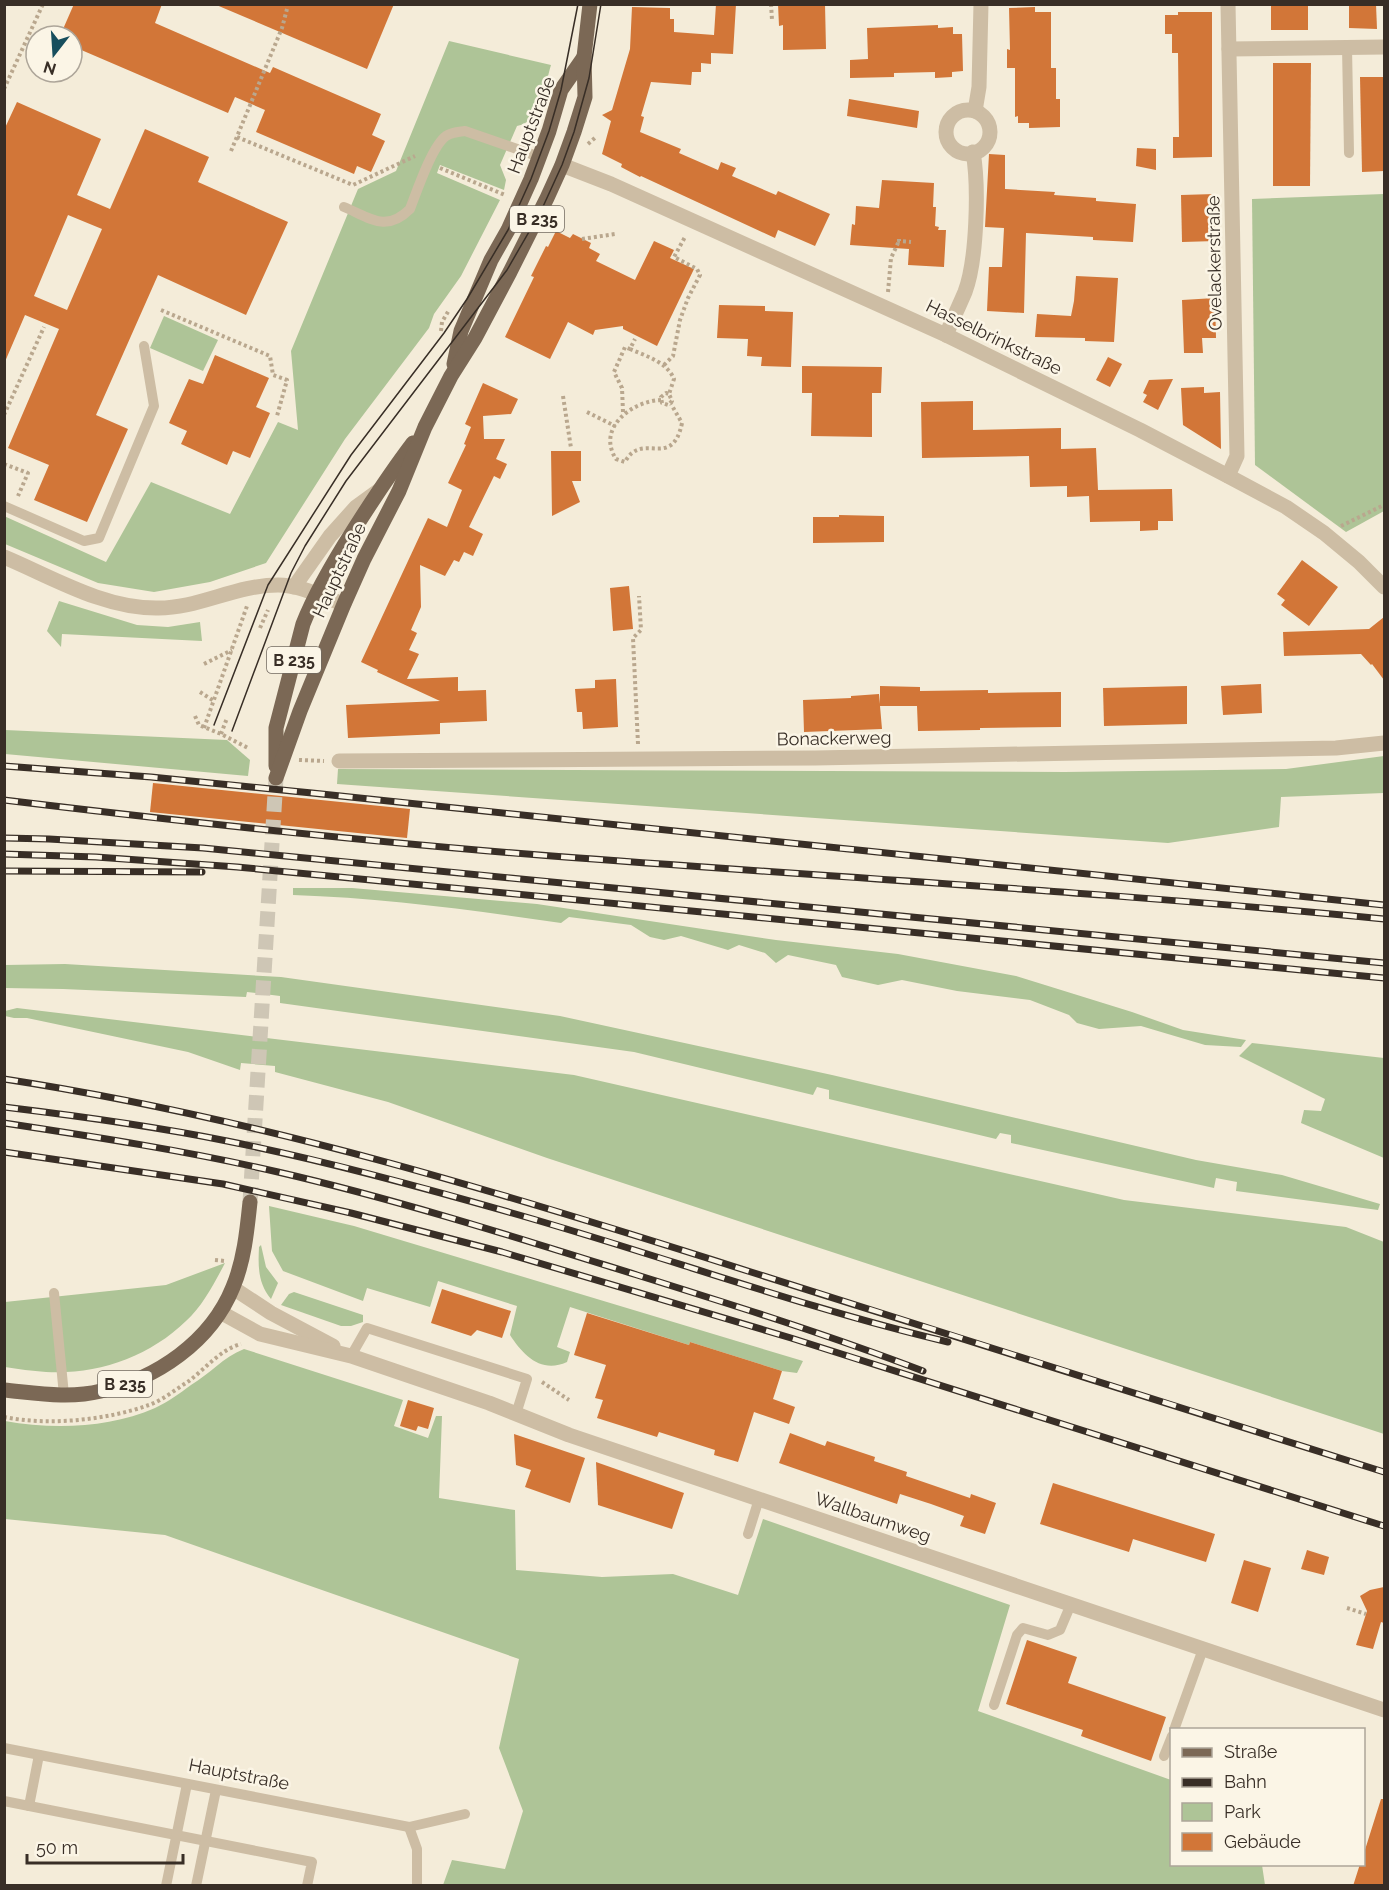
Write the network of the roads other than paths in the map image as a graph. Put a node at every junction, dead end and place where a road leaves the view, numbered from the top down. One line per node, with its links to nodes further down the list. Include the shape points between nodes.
1 (590, 4): 7 (main road, Hauptstraße / B 235)
2 (981, 4): 8 (street, via 980,87)
3 (1228, 4): 6 (street, Ovelackerstraße)
4 (1347, 47): 5 (street); 6 (street); 10 (lane)
5 (1384, 47)
6 (1229, 49): 18 (street, Ovelackerstraße, via 1237,456)
7 (584, 57): 11 (main road, Hauptstraße / B 235, via 561,90); 12 (main road, Hauptstraße / B 235, via 585,97)
8 (975, 111): 9 (street, via 982,115 990,130 984,146); 9 (street, via 966,110 951,117 946,133 953,148)
9 (973, 152): 14 (street, via 976,170 972,259 965,291)
10 (1349, 153)
11 (540, 157): 12 (main road); 13 (lane, via 465,132 452,132 430,161 410,209 403,215 380,223); 16 (main road, Hauptstraße / B 235, via 461,331)
12 (562, 165): 14 (street, Hasselbrinkstraße); 16 (main road, Hauptstraße / B 235, via 510,272)
13 (344, 207)
14 (946, 335): 18 (street, Hasselbrinkstraße)
15 (144, 346): 20 (lane, via 154,406 99,538 84,542)
16 (452, 376): 17 (main road, Hauptstraße / B 235)
17 (426, 427): 19 (main road, Hauptstraße / B 235); 25 (main road, Hauptstraße / B 235)
18 (1228, 476): 23 (street, Hasselbrinkstraße, via 1324,533)
19 (379, 491): 22 (street, Hauptstraße, via 356,507 330,536); 24 (main road, Hauptstraße / B 235)
20 (8, 508)
21 (4, 557): 22 (street, via 95,596 139,608 180,606 268,585)
22 (294, 587): 24 (street)
23 (1384, 587)
24 (316, 594): 25 (street); 25 (main road, Hauptstraße / B 235, via 303,624 276,728 276,778)
25 (344, 604)
26 (1384, 743): 27 (street, Bonackerweg, via 1336,748 867,757)
27 (339, 761)
28 (250, 1202): 29 (main road, B 235)
29 (233, 1288): 31 (main road, B 235); 32 (street, Wallbaumweg)
30 (54, 1293): 34 (lane)
31 (220, 1312): 32 (street, Wallbaumweg, via 260,1334); 34 (main road, B 235, via 177,1357 141,1378 100,1392)
32 (351, 1356): 35 (street, Wallbaumweg); 35 (lane, via 367,1328 527,1379)
33 (4, 1390): 34 (main road, B 235)
34 (64, 1395)
35 (516, 1414): 36 (street, Wallbaumweg)
36 (759, 1499): 37 (lane); 38 (street, Wallbaumweg)
37 (748, 1534)
38 (1071, 1604): 39 (street, Wallbaumweg); 40 (lane, via 1060,1630 1048,1635 1023,1628 1017,1635)
39 (1203, 1649): 41 (street, Wallbaumweg); 42 (lane)
40 (994, 1705)
41 (1384, 1710)
42 (1175, 1728)
43 (1170, 1741): 46 (lane)
44 (4, 1748): 45 (lane, Hauptstraße)
45 (39, 1755): 47 (lane, Hauptstraße); 50 (lane)
46 (1164, 1756)
47 (187, 1784): 48 (lane, Hauptstraße); 53 (lane)
48 (216, 1790): 52 (lane, Hauptstraße); 54 (lane)
49 (4, 1801): 50 (lane)
50 (28, 1806): 53 (lane)
51 (465, 1814): 52 (lane, Hauptstraße)
52 (409, 1827): 58 (lane, via 417,1849)
53 (177, 1835): 54 (lane); 55 (lane)
54 (206, 1840): 56 (lane); 57 (lane, via 312,1862)
55 (166, 1886)
56 (196, 1886)
57 (308, 1886)
58 (417, 1886)

